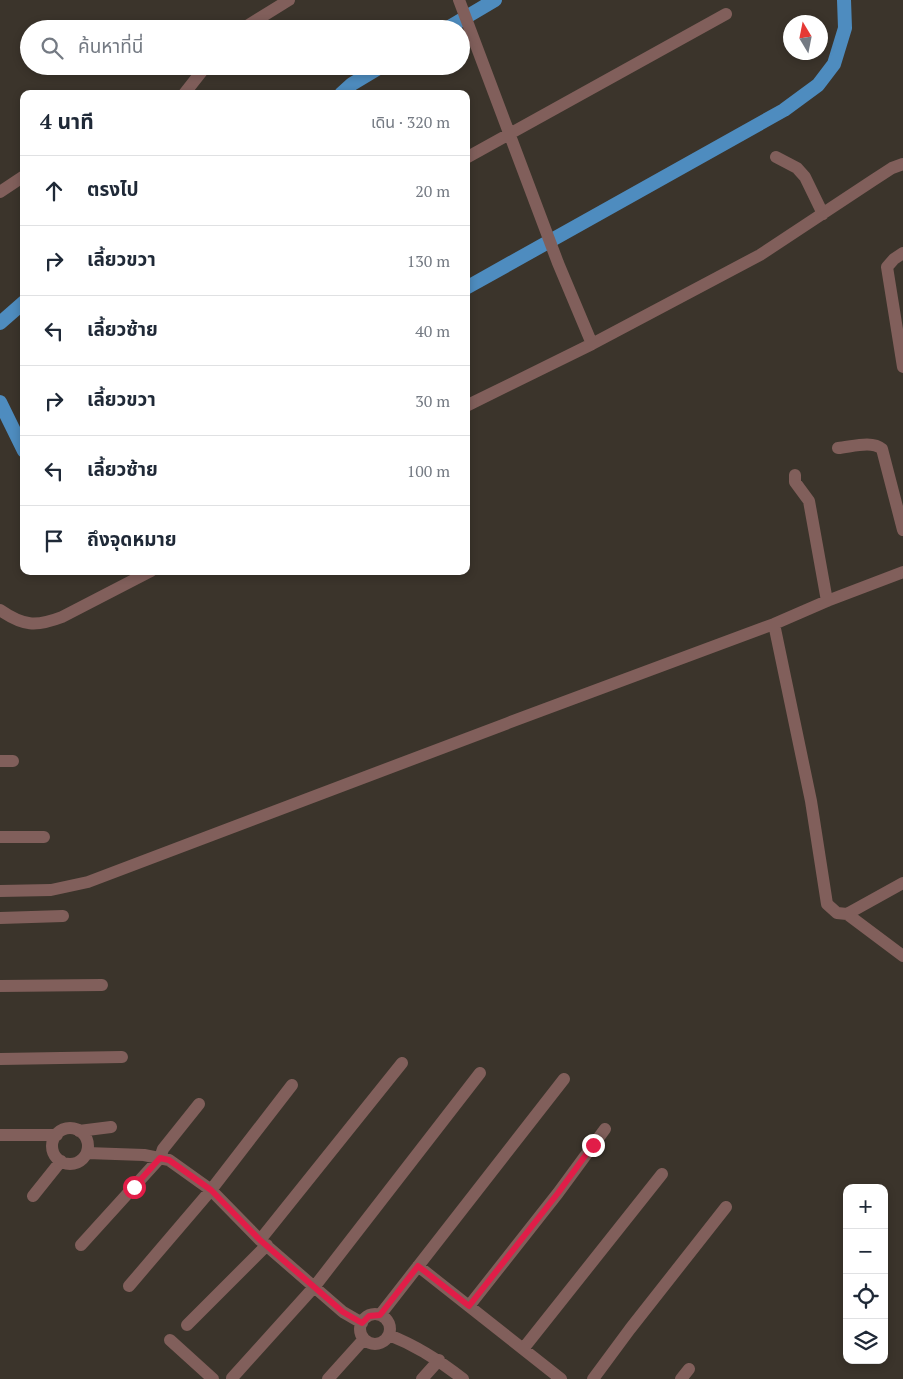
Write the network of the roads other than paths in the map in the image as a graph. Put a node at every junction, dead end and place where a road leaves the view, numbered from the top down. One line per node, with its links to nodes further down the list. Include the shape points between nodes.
1 (289, 0): 4 (street)
2 (460, 2): 5 (street)
3 (726, 14): 9 (street)
4 (257, 20)
5 (467, 20)
6 (470, 30): 9 (street)
7 (199, 75): 8 (street)
8 (187, 90)
9 (510, 134): 10 (street); 18 (street)
10 (470, 156)
11 (776, 157): 15 (street, via 801,172)
12 (903, 164): 15 (street)
13 (20, 179): 14 (street)
14 (0, 192)
15 (823, 214): 18 (street, via 760,255)
16 (903, 253): 17 (street, via 887,267)
17 (899, 318): 19 (street)
18 (592, 344): 20 (street)
19 (903, 367)
20 (470, 404)
21 (838, 448): 23 (street, via 866,445 882,449)
22 (794, 475): 26 (street, via 795,482 809,501)
23 (903, 530)
24 (903, 572): 26 (street)
25 (143, 575): 27 (street, via 47,623 24,623)
26 (827, 601): 28 (street)
27 (0, 610)
28 (774, 624): 32 (street, via 88,882 51,890); 33 (street, via 811,801 827,904 837,912)
29 (0, 837): 30 (street)
30 (44, 837)
31 (903, 883): 33 (street)
32 (0, 891)
33 (848, 914): 36 (street)
34 (62, 916): 35 (street)
35 (0, 918)
36 (903, 956)
37 (102, 984): 38 (street)
38 (0, 986)
39 (122, 1057): 40 (street)
40 (0, 1059)
41 (402, 1063): 58 (street)
42 (480, 1073): 62 (street)
43 (564, 1080): 60 (street)
44 (292, 1085): 55 (street)
45 (199, 1104): 52 (street)
46 (111, 1127): 48 (street)
47 (605, 1130): 63 (street)
48 (79, 1131): 50 (street, via 66,1129); 51 (street, via 88,1142)
49 (0, 1135): 50 (street)
50 (57, 1135): 53 (street, via 54,1152)
51 (87, 1153): 52 (street); 53 (street, via 74,1164)
52 (160, 1158): 55 (street, via 169,1160); 59 (street)
53 (61, 1161): 56 (street)
54 (662, 1174): 70 (street)
55 (211, 1190): 58 (street); 61 (street)
56 (33, 1196)
57 (726, 1207): 78 (street)
58 (263, 1242): 62 (street); 66 (street)
59 (81, 1245)
60 (418, 1266): 63 (street); 64 (street)
61 (129, 1286)
62 (315, 1286): 65 (street, via 343,1312); 72 (street)
63 (469, 1306): 70 (street)
64 (380, 1315): 65 (street, via 369,1316); 67 (street, via 388,1321)
65 (362, 1323): 68 (street)
66 (187, 1325)
67 (389, 1335): 68 (street, via 374,1344); 71 (street)
68 (364, 1339): 74 (street)
69 (170, 1340): 73 (street)
70 (523, 1349): 77 (street)
71 (439, 1360): 75 (street); 76 (street)
72 (232, 1378)
73 (213, 1379)
74 (328, 1379)
75 (422, 1379)
76 (463, 1379)
77 (561, 1379)
78 (593, 1379)

